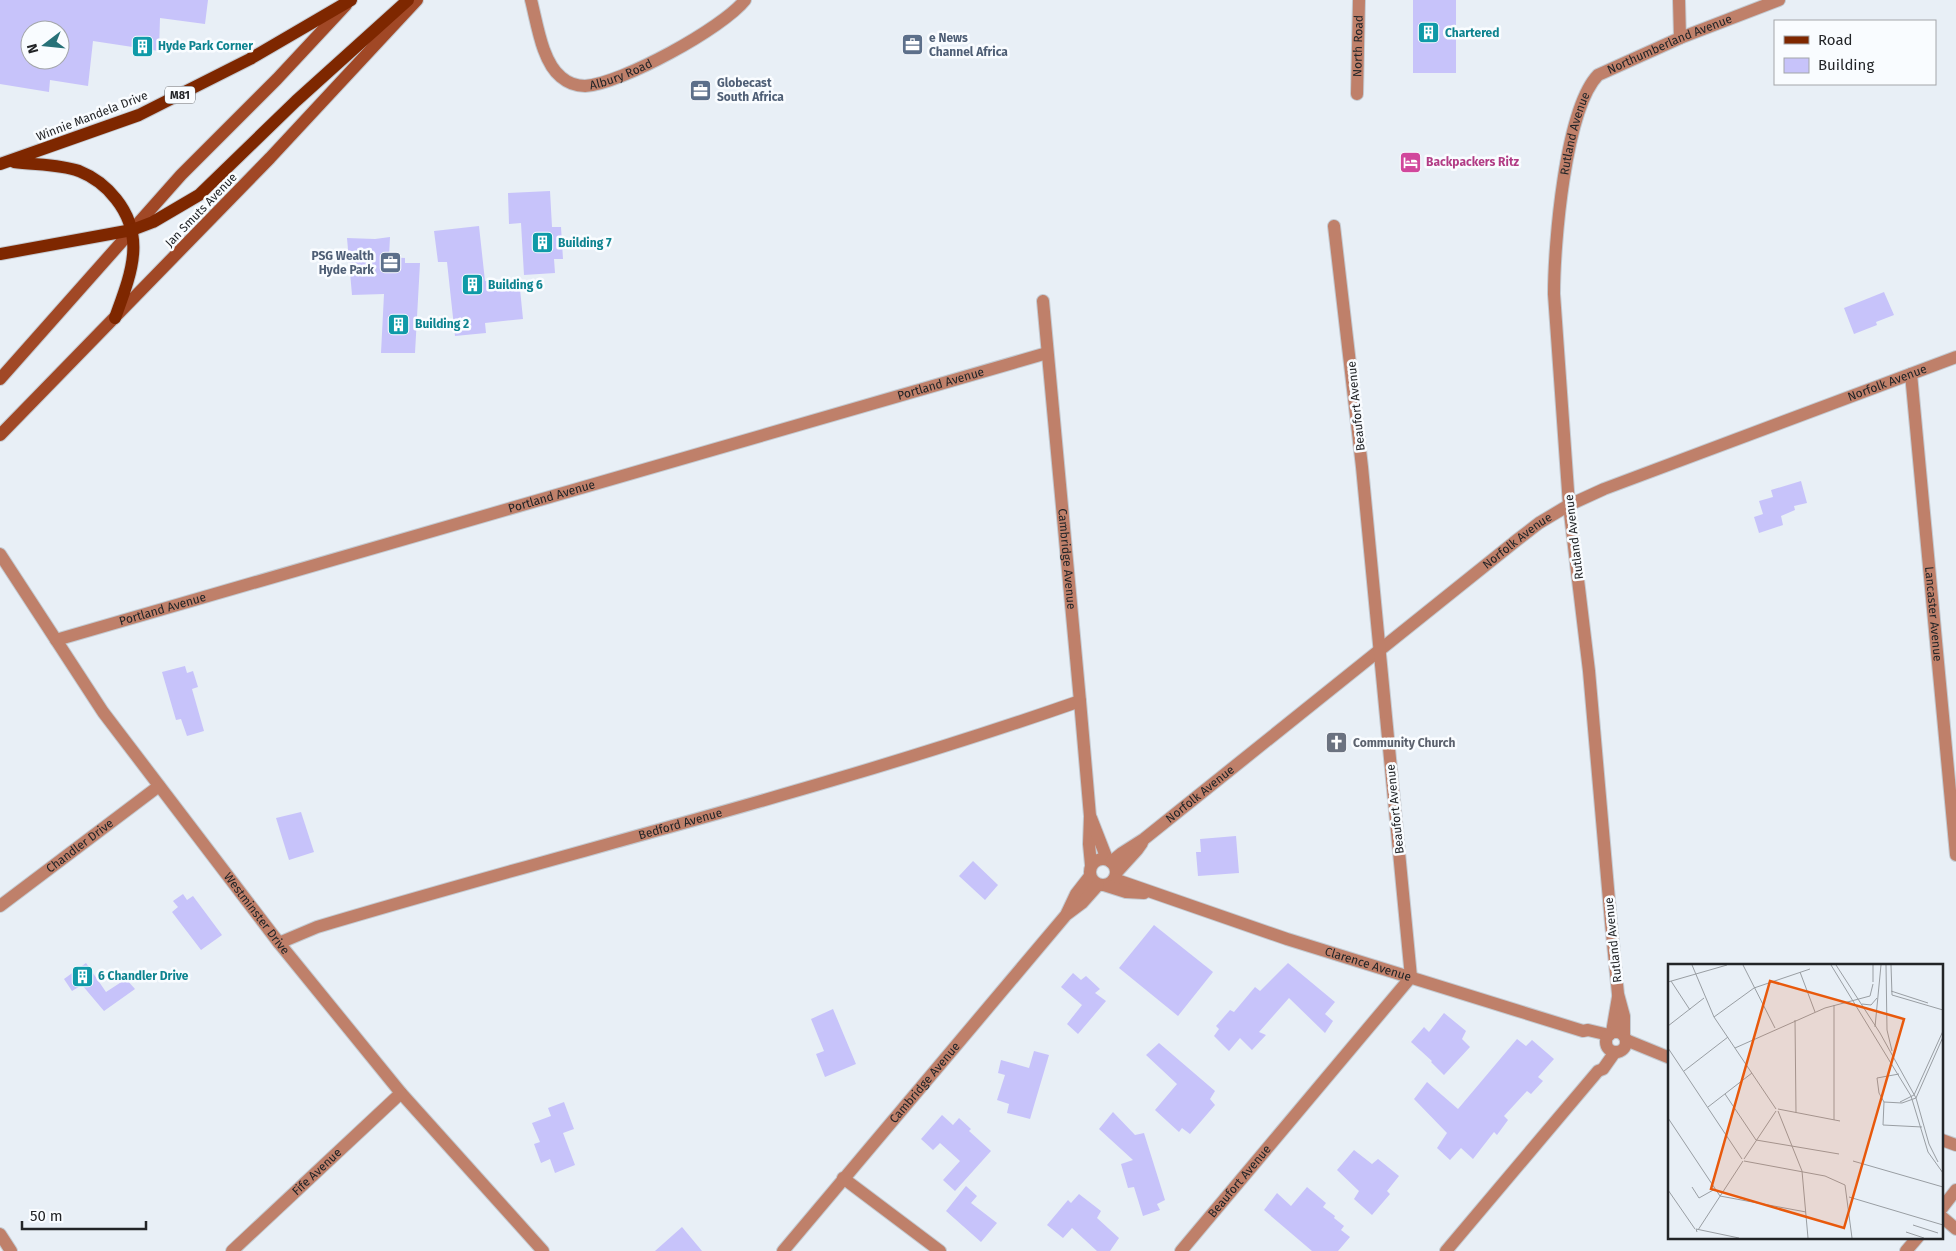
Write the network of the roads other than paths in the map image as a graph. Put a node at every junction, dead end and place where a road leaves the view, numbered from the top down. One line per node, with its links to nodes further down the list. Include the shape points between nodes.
1 (408, 0): 14 (main road, via 296,101 199,195 153,222)
2 (417, 0): 17 (main road, Jan Smuts Avenue)
3 (531, 0): 4 (street, Albury Road, via 553,69 562,78 579,86 602,83 626,74 702,36 726,20)
4 (745, 0)
5 (1359, 0): 11 (street, North Road)
6 (1679, 0): 9 (street)
7 (1779, 0): 9 (street, Northumberland Avenue)
8 (350, 1): 12 (main road, Winnie Mandela Drive / M81, via 250,59 139,115); 14 (main road)
9 (1680, 38): 10 (street, Northumberland Avenue, via 1608,70)
10 (1591, 82): 23 (street, Rutland Avenue, via 1579,111 1567,166 1554,264)
11 (1357, 94)
12 (5, 163): 14 (main road, via 66,168 96,180 119,202)
13 (1334, 226): 26 (street, Beaufort Avenue)
14 (132, 230): 15 (main road); 17 (main road, via 132,272); 21 (main road)
15 (0, 254)
16 (1042, 301): 18 (street, Cambridge Avenue)
17 (115, 318): 22 (main road, Jan Smuts Avenue)
18 (1047, 353): 25 (street, Portland Avenue); 27 (street, Cambridge Avenue)
19 (1956, 357): 20 (street, Norfolk Avenue)
20 (1912, 374): 23 (street, Norfolk Avenue); 29 (street, Lancaster Avenue)
21 (0, 379)
22 (0, 435)
23 (1569, 505): 26 (street, Norfolk Avenue, via 1517,540); 34 (street, Rutland Avenue, via 1589,671 1618,994 1624,1016)
24 (0, 554): 25 (street, Westminster Drive)
25 (56, 640): 28 (street, Westminster Drive, via 103,712)
26 (1380, 651): 30 (street, Norfolk Avenue, via 1144,839 1122,853); 33 (street, Beaufort Avenue)
27 (1080, 701): 30 (street, Cambridge Avenue, via 1090,816 1089,844); 32 (street, Bedford Avenue, via 996,730 743,806 330,923)
28 (159, 786): 31 (street, Chandler Drive); 32 (street, Westminster Drive)
29 (1956, 855)
30 (1104, 873): 33 (street, Clarence Avenue, via 1287,939); 39 (street, Cambridge Avenue, via 1082,903 1066,915)
31 (0, 906)
32 (279, 943): 36 (street, Westminster Drive)
33 (1411, 977): 34 (street, Clarence Avenue); 51 (street, Beaufort Avenue)
34 (1615, 1042): 35 (street, Clarence Avenue, via 1639,1053); 52 (street, Rutland Avenue, via 1602,1057 1598,1071)
35 (1668, 1057)
36 (401, 1092): 47 (street, Fife Avenue); 48 (street, Westminster Drive)
37 (1944, 1141): 38 (street)
38 (1956, 1145)
39 (843, 1178): 49 (street, Cambridge Avenue); 50 (street)
40 (1956, 1190): 41 (street)
41 (1944, 1205)
42 (1944, 1219): 43 (street)
43 (1956, 1229)
44 (0, 1234): 46 (street)
45 (1917, 1238): 53 (street)
46 (12, 1251)
47 (232, 1251)
48 (543, 1251)
49 (783, 1251)
50 (940, 1251)
51 (1180, 1251)
52 (1446, 1251)
53 (1906, 1251)

